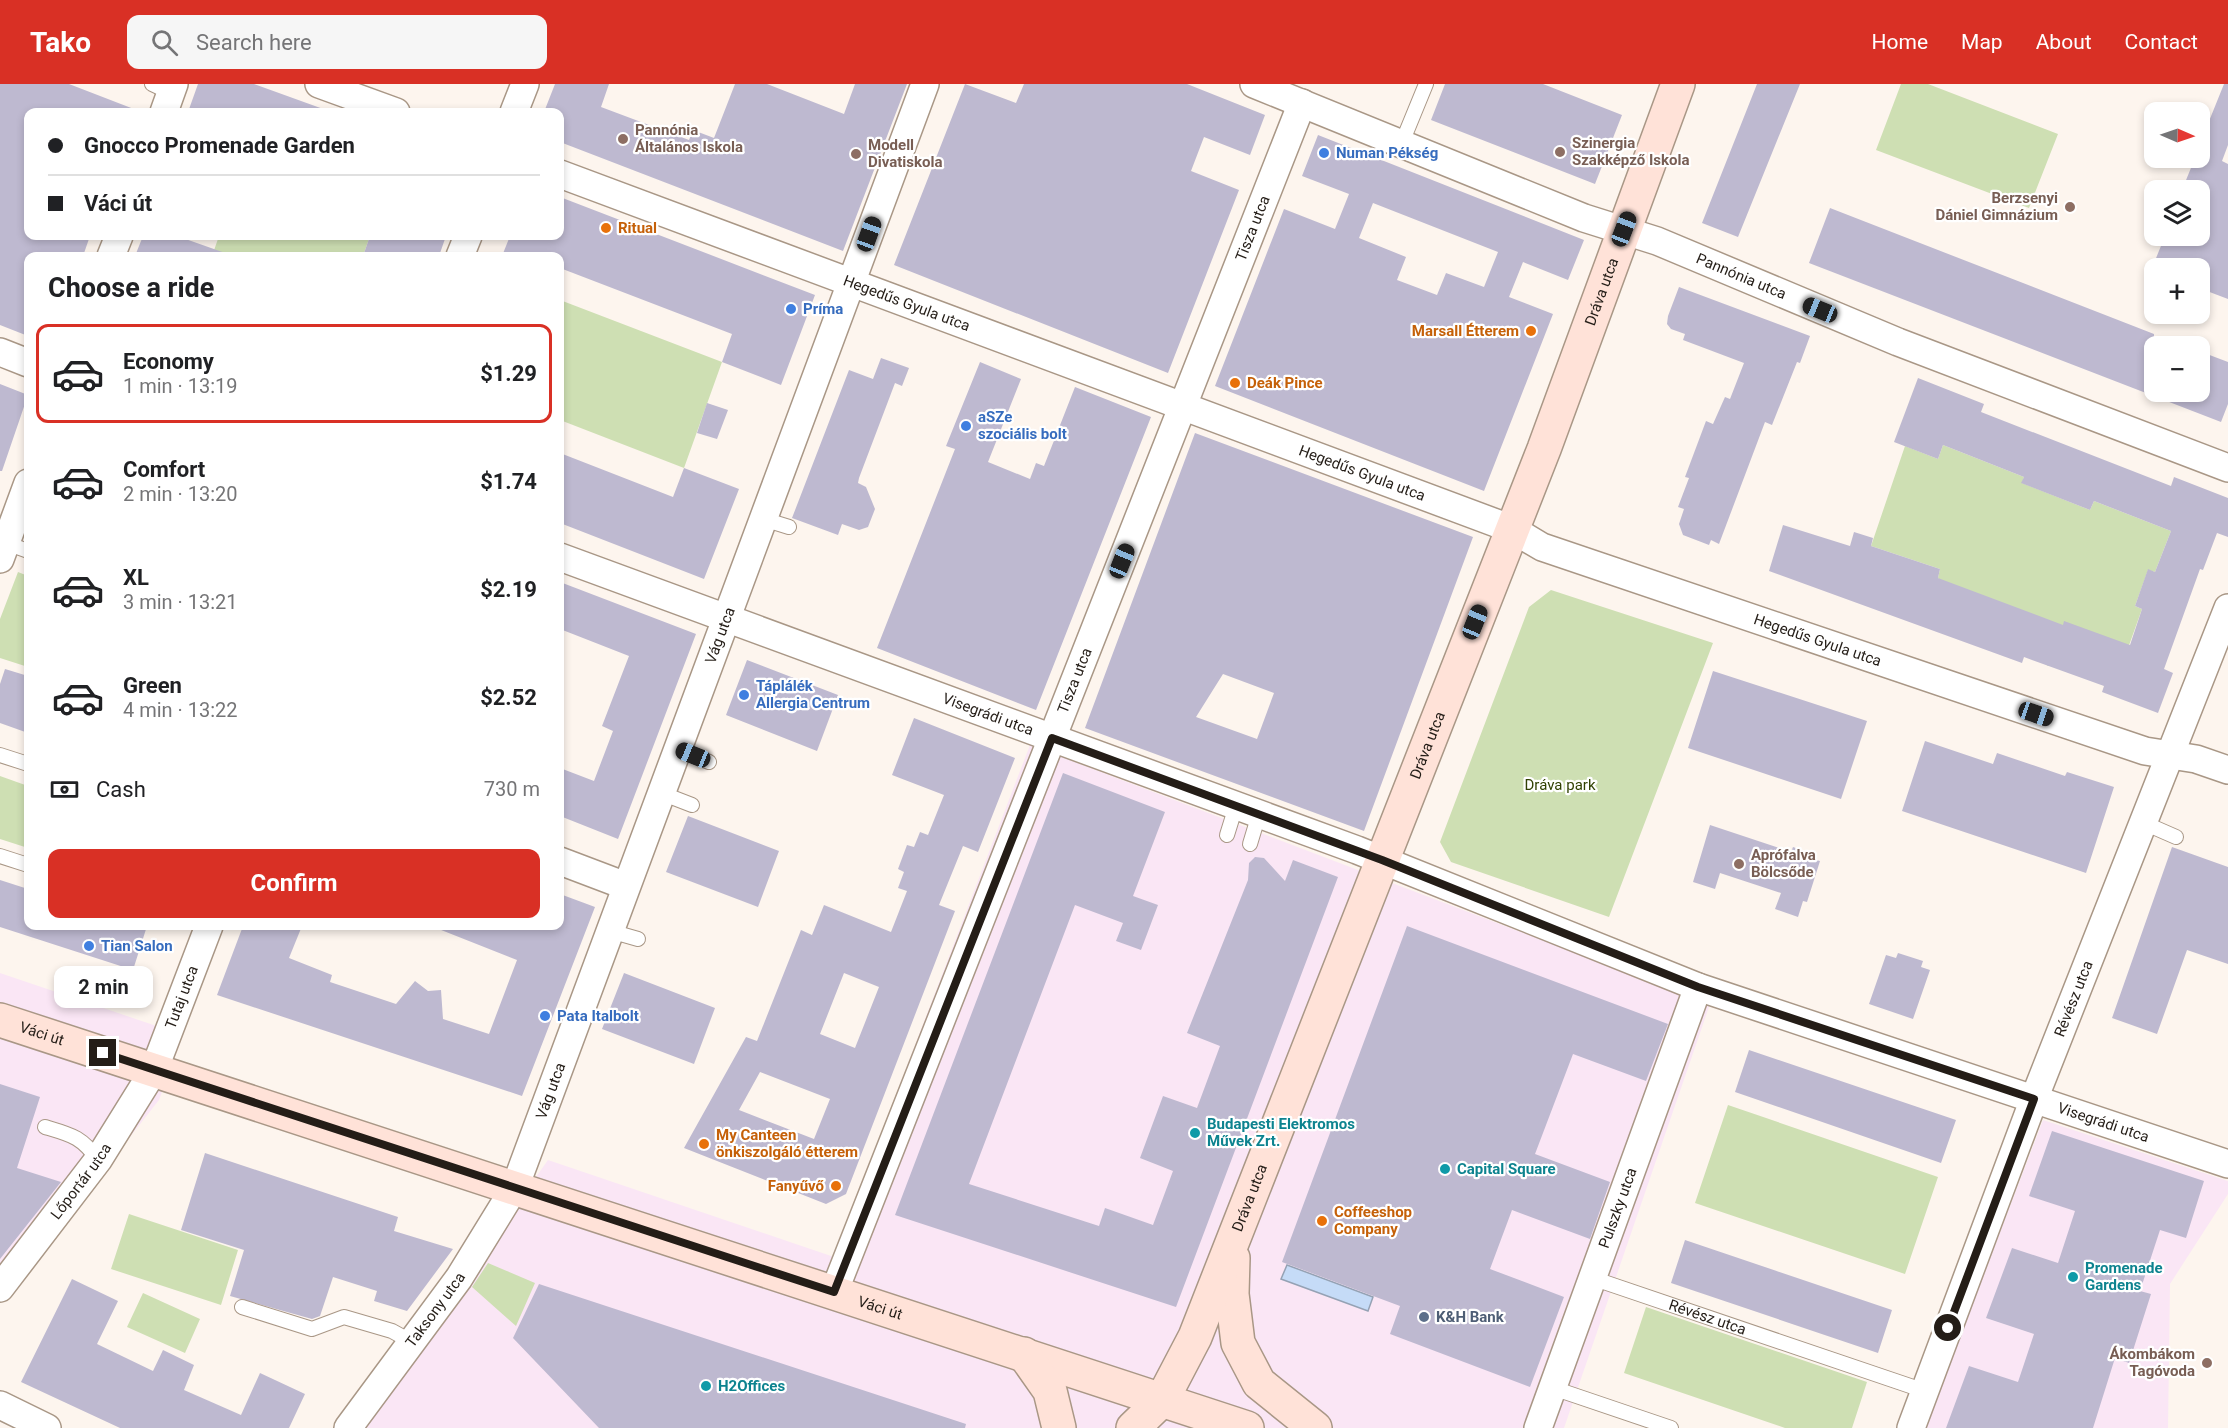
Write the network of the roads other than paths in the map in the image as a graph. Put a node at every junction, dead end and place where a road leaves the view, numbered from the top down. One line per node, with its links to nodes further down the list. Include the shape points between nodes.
1 (320, 84): 8 (street)
2 (525, 84): 9 (street)
3 (925, 84): 13 (street, Vág utca)
4 (1254, 84): 7 (street, Pannónia utca)
5 (1426, 84): 10 (lane)
6 (1678, 84): 12 (main road, Dráva utca)
7 (1302, 103): 10 (street, Pannónia utca); 16 (street, Tisza utca)
8 (385, 108)
9 (516, 108)
10 (1401, 145): 12 (street, Pannónia utca, via 1584,218)
11 (564, 175): 13 (street, Hegedűs Gyula utca)
12 (1624, 229): 17 (street, Pannónia utca, via 1898,342); 21 (main road, Dráva utca)
13 (851, 282): 16 (street, Hegedűs Gyula utca); 19 (street, Vág utca)
14 (0, 352): 15 (street)
15 (24, 361)
16 (1183, 406): 21 (street, Hegedűs Gyula utca); 26 (street, Tisza utca)
17 (2228, 468)
18 (24, 500): 22 (street)
19 (763, 519): 20 (lane); 25 (street, Vág utca)
20 (789, 527)
21 (1512, 529): 29 (street, Hegedűs Gyula utca, via 1542,548 2145,751); 41 (main road, Dráva utca)
22 (12, 551)
23 (564, 558): 25 (street, Visegrádi utca)
24 (2228, 608): 29 (street, Révész utca)
25 (727, 617): 26 (street, Visegrádi utca); 27 (street, Vág utca)
26 (1052, 738): 35 (street, Visegrádi utca); 59 (street, Tisza utca)
27 (678, 749): 30 (lane); 33 (street, Vág utca)
28 (0, 755): 31 (lane)
29 (2170, 755): 32 (street, Hegedűs Gyula utca); 36 (street, Révész utca)
30 (709, 762)
31 (24, 763)
32 (2228, 770)
33 (661, 793): 34 (lane); 44 (street, Vág utca)
34 (692, 805)
35 (1248, 810): 37 (lane); 39 (lane); 41 (street, Visegrádi utca)
36 (2144, 823): 38 (lane); 51 (street, Révész utca)
37 (1227, 836)
38 (2176, 837)
39 (1250, 844)
40 (0, 856): 43 (lane)
41 (1382, 860): 48 (street, Visegrádi utca); 56 (main road, Dráva utca)
42 (564, 863): 44 (street)
43 (24, 864)
44 (626, 886): 46 (street, Vág utca)
45 (207, 930): 50 (street, Tutaj utca)
46 (610, 931): 47 (lane); 55 (street, Vág utca)
47 (638, 939)
48 (1698, 987): 51 (street, Visegrádi utca); 57 (street, Pulszky utca)
49 (0, 1020): 50 (main road, Váci út)
50 (154, 1070): 53 (street, Lőportár utca); 55 (main road, Váci út)
51 (2034, 1099): 54 (street, Visegrádi utca); 64 (street, Révész utca)
52 (45, 1127): 53 (lane, via 75,1136 87,1144)
53 (98, 1160): 58 (street, Lőportár utca, via 33,1231)
54 (2228, 1164)
55 (514, 1188): 59 (main road, Váci út); 61 (street, Taksony utca, via 459,1278)
56 (1233, 1239): 65 (main road, Dráva utca, via 1195,1337); 72 (main road, via 1232,1294 1238,1343 1259,1383)
57 (1592, 1278): 63 (street, Pulszky utca); 64 (lane, Révész utca)
58 (2, 1282)
59 (834, 1292): 62 (main road, Váci út)
60 (242, 1307): 61 (lane, via 312,1329 344,1317 393,1331)
61 (412, 1342): 68 (street, Taksony utca)
62 (1024, 1354): 65 (main road, Váci út); 69 (main road, via 1050,1391)
63 (1553, 1388): 73 (street, Pulszky utca); 74 (lane)
64 (1925, 1391): 75 (street, Révész utca)
65 (1162, 1400): 70 (main road, Dráva utca); 71 (main road, Váci út)
66 (0, 1405): 67 (street)
67 (47, 1428)
68 (348, 1428)
69 (1059, 1428)
70 (1133, 1428)
71 (1247, 1428)
72 (1315, 1428)
73 (1538, 1428)
74 (1671, 1428)
75 (1911, 1428)

